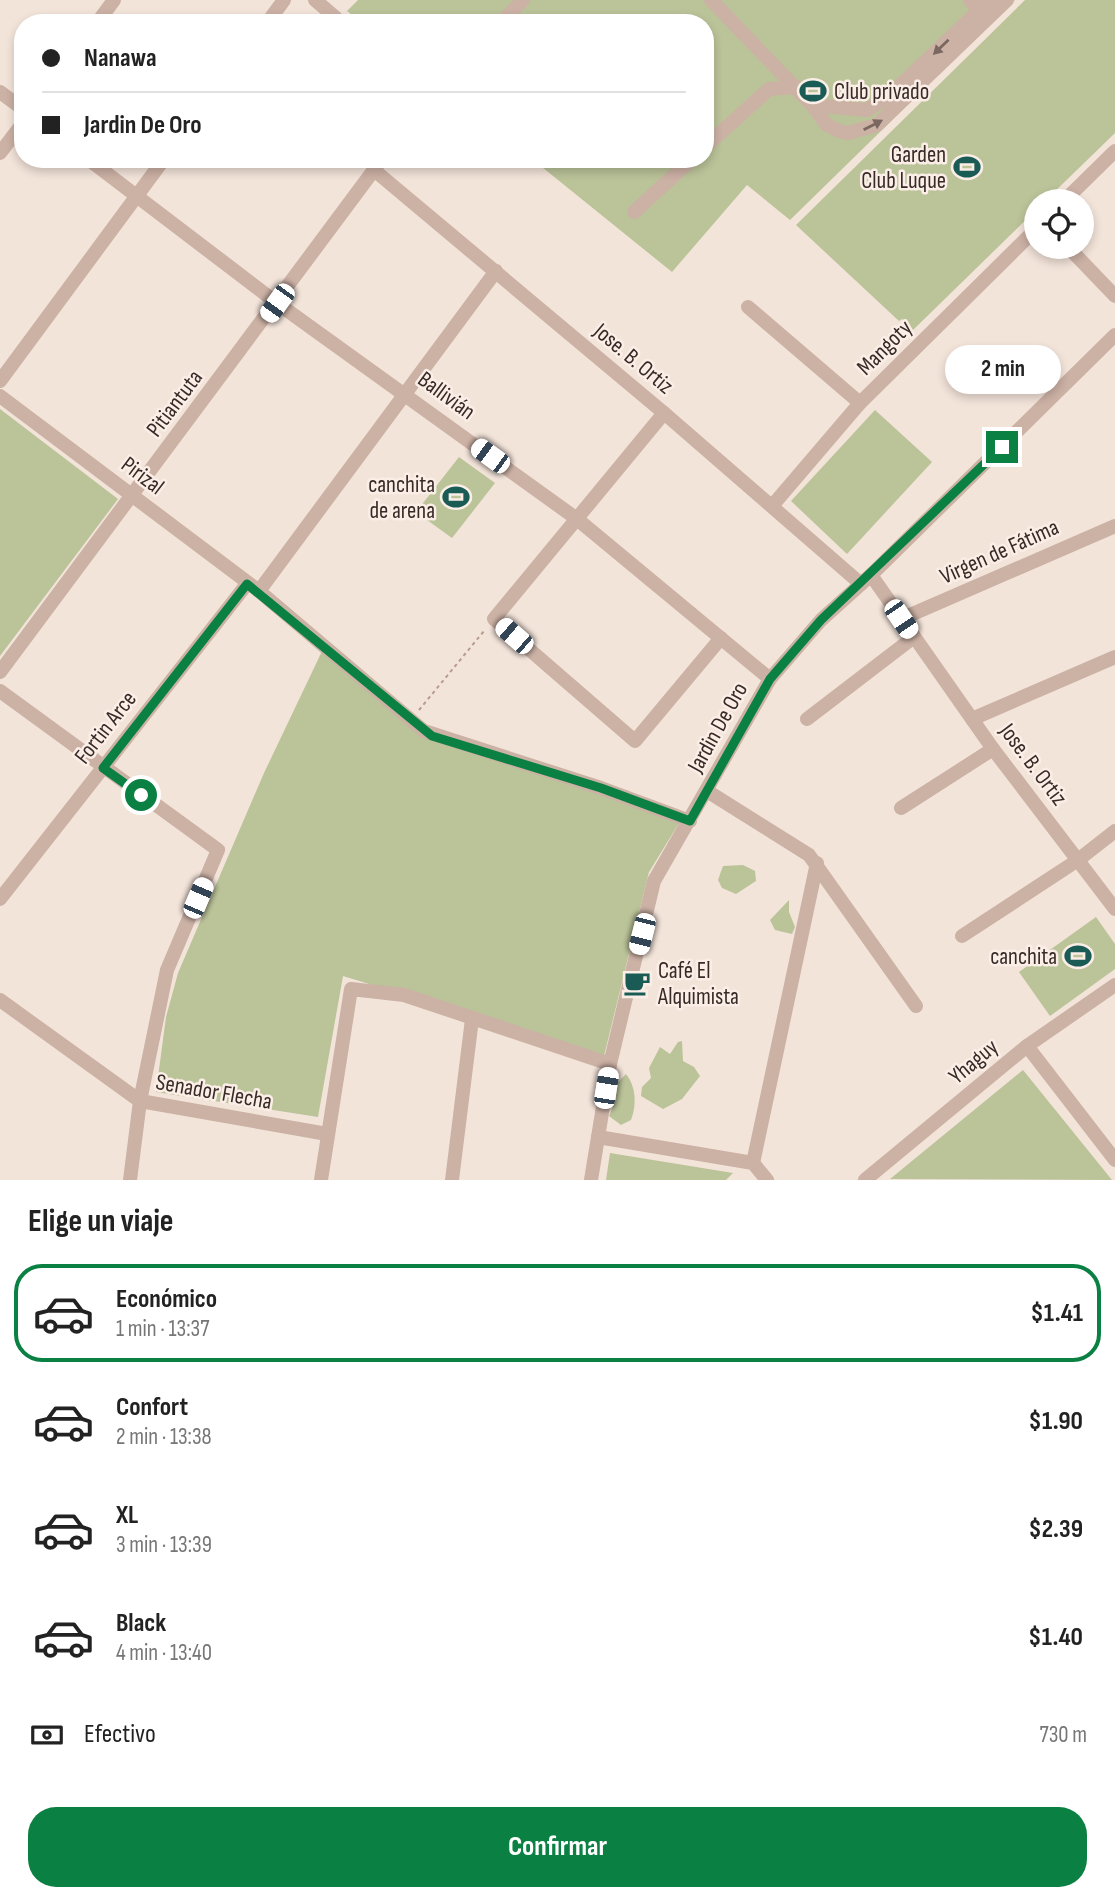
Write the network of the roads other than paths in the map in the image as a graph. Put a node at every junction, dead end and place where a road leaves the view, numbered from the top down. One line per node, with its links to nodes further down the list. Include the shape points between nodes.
1 (315, 0): 6 (street)
2 (523, 0): 7 (street)
3 (711, 0): 9 (street)
4 (1007, 0): 8 (street)
5 (980, 3): 8 (street)
6 (331, 14)
7 (509, 14)
8 (970, 27): 10 (street, one-way to 10, via 867,110); 10 (street, one-way to 8, via 827,125 839,131 877,125)
9 (797, 87): 10 (street); 12 (street, via 769,89)
10 (812, 105)
11 (14, 135): 14 (street)
12 (714, 139)
13 (1115, 151): 20 (street)
14 (0, 153)
15 (99, 168): 21 (street, Ballivián)
16 (157, 168): 21 (street)
17 (375, 168): 27 (street, Pitiantuta)
18 (382, 168): 25 (street, Jose. B. Ortiz)
19 (682, 168): 22 (street)
20 (1076, 189)
21 (136, 197): 27 (street, Ballivián); 30 (street)
22 (634, 212)
23 (1024, 241): 33 (street, Mangoty)
24 (1080, 259): 26 (street)
25 (495, 271): 31 (street, Fortin Arce); 34 (street, Jose. B. Ortiz)
26 (1115, 296)
27 (277, 303): 31 (street, Ballivián); 35 (street, Pitiantuta)
28 (748, 307): 33 (street)
29 (1115, 335): 39 (street, Jardin De Oro)
30 (0, 381)
31 (404, 392): 37 (street, Ballivián); 40 (street, Fortin Arce)
32 (0, 396): 35 (street, Pirizal)
33 (860, 403): 36 (street, Mangoty)
34 (664, 413): 36 (street, Jose. B. Ortiz); 37 (street)
35 (133, 496): 40 (street, Pirizal); 45 (street, Pitiantuta)
36 (772, 506): 39 (street, Jose. B. Ortiz)
37 (577, 519): 43 (street, Ballivián); 43 (street, via 494,619 635,741)
38 (1115, 526): 41 (street, Virgen de Fátima)
39 (866, 580): 41 (street, Jose. B. Ortiz); 46 (street, Jardin De Oro, via 821,620)
40 (253, 587): 51 (street, Fortin Arce); 54 (street, Pirizal, via 432,736)
41 (901, 619): 42 (street, Jose. B. Ortiz)
42 (914, 637): 48 (street); 49 (street, Jose. B. Ortiz)
43 (721, 638): 46 (street, Ballivián)
44 (1115, 657): 49 (street)
45 (0, 672)
46 (770, 679): 52 (street, Jardin De Oro)
47 (0, 691): 51 (street)
48 (807, 719)
49 (972, 719): 50 (street, Jose. B. Ortiz)
50 (993, 749): 53 (street); 56 (street, Jose. B. Ortiz)
51 (103, 768): 58 (street, Fortin Arce); 67 (street, via 218,850 167,971)
52 (708, 790): 54 (street, Jardin De Oro); 57 (street)
53 (901, 807)
54 (690, 821): 66 (street, Jardin De Oro, via 654,881)
55 (1115, 831): 56 (street)
56 (1078, 860): 59 (street, Jose. B. Ortiz); 60 (street)
57 (817, 863): 63 (street); 71 (street)
58 (0, 899)
59 (1115, 909)
60 (962, 936)
61 (1115, 985): 65 (street, Yhaguy)
62 (0, 1000): 67 (street, Senador Flecha)
63 (916, 1006)
64 (472, 1019): 66 (street); 68 (street, via 404,995 351,989); 75 (street)
65 (1027, 1045): 70 (street); 72 (street, Yhaguy)
66 (610, 1064): 69 (street, Jardin De Oro)
67 (140, 1101): 68 (street, Senador Flecha); 73 (street)
68 (327, 1134): 74 (street)
69 (598, 1137): 71 (street); 76 (street, Jardin De Oro)
70 (1115, 1160)
71 (753, 1163): 77 (street)
72 (870, 1179)
73 (130, 1180)
74 (321, 1180)
75 (452, 1180)
76 (592, 1180)
77 (767, 1180)

